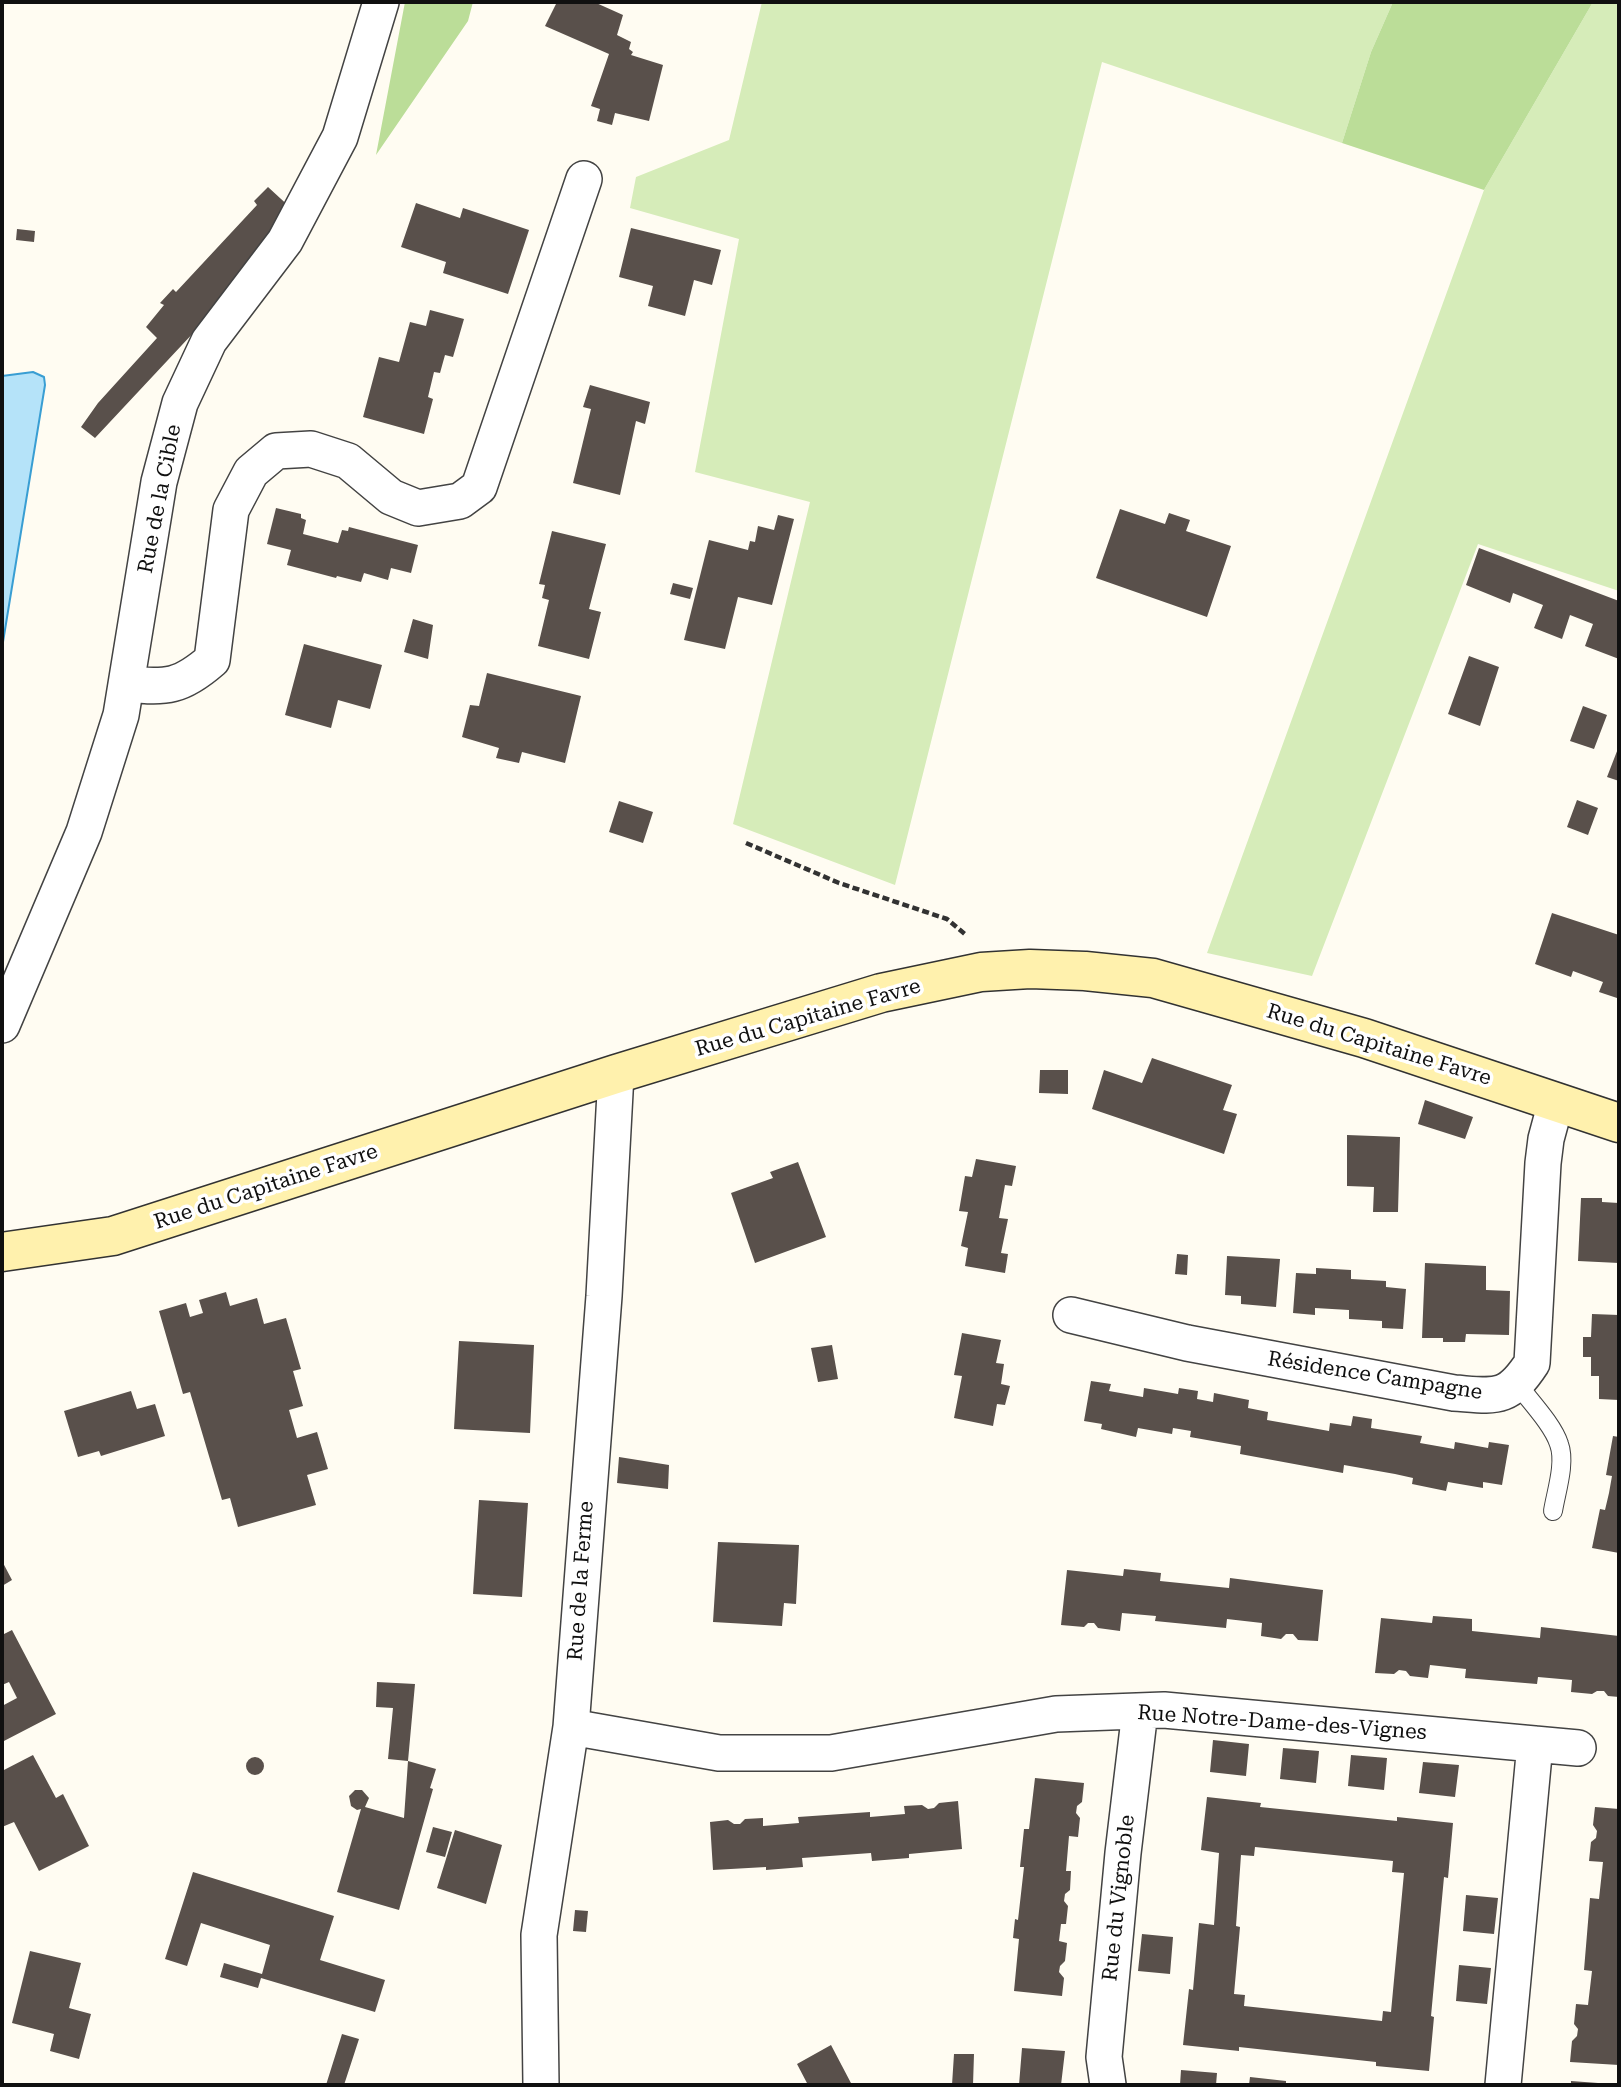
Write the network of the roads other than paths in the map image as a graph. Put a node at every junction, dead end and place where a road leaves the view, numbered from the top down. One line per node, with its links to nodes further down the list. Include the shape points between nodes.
1 (381, 2): 3 (street, Rue de la Cible, via 340,137 285,241 209,341 180,403 159,482)
2 (584, 179): 3 (street, via 480,487 460,500 418,508 391,497 348,461 311,449 276,451 251,472 232,510 212,660 192,678 160,687)
3 (127, 684): 4 (street, Rue de la Cible, via 84,832)
4 (2, 1025)
5 (616, 1074): 6 (street, Rue du Capitaine Favre, via 881,993 981,972 1030,969 1153,978 1364,1038); 8 (street, Rue du Capitaine Favre, via 113,1236); 13 (street, Rue de la Ferme)
6 (1556, 1102): 7 (street, Rue du Capitaine Favre); 10 (street, via 1543,1163 1532,1363)
7 (1619, 1123)
8 (2, 1252)
9 (1071, 1315): 10 (street, Résidence Campagne, via 1187,1343 1454,1393 1501,1394)
10 (1518, 1385): 11 (lane, via 1560,1446)
11 (1553, 1511)
12 (1140, 1711): 13 (street, Rue Notre-Dame-des-Vignes, via 1056,1714 831,1753 719,1753); 14 (street, Rue Notre-Dame-des-Vignes); 17 (street, Rue du Vignoble, via 1104,2057)
13 (571, 1727): 16 (street, Rue de la Ferme, via 539,1935)
14 (1535, 1744): 15 (street, Rue Notre-Dame-des-Vignes); 18 (street)
15 (1578, 1748)
16 (541, 2085)
17 (1108, 2085)
18 (1503, 2085)

